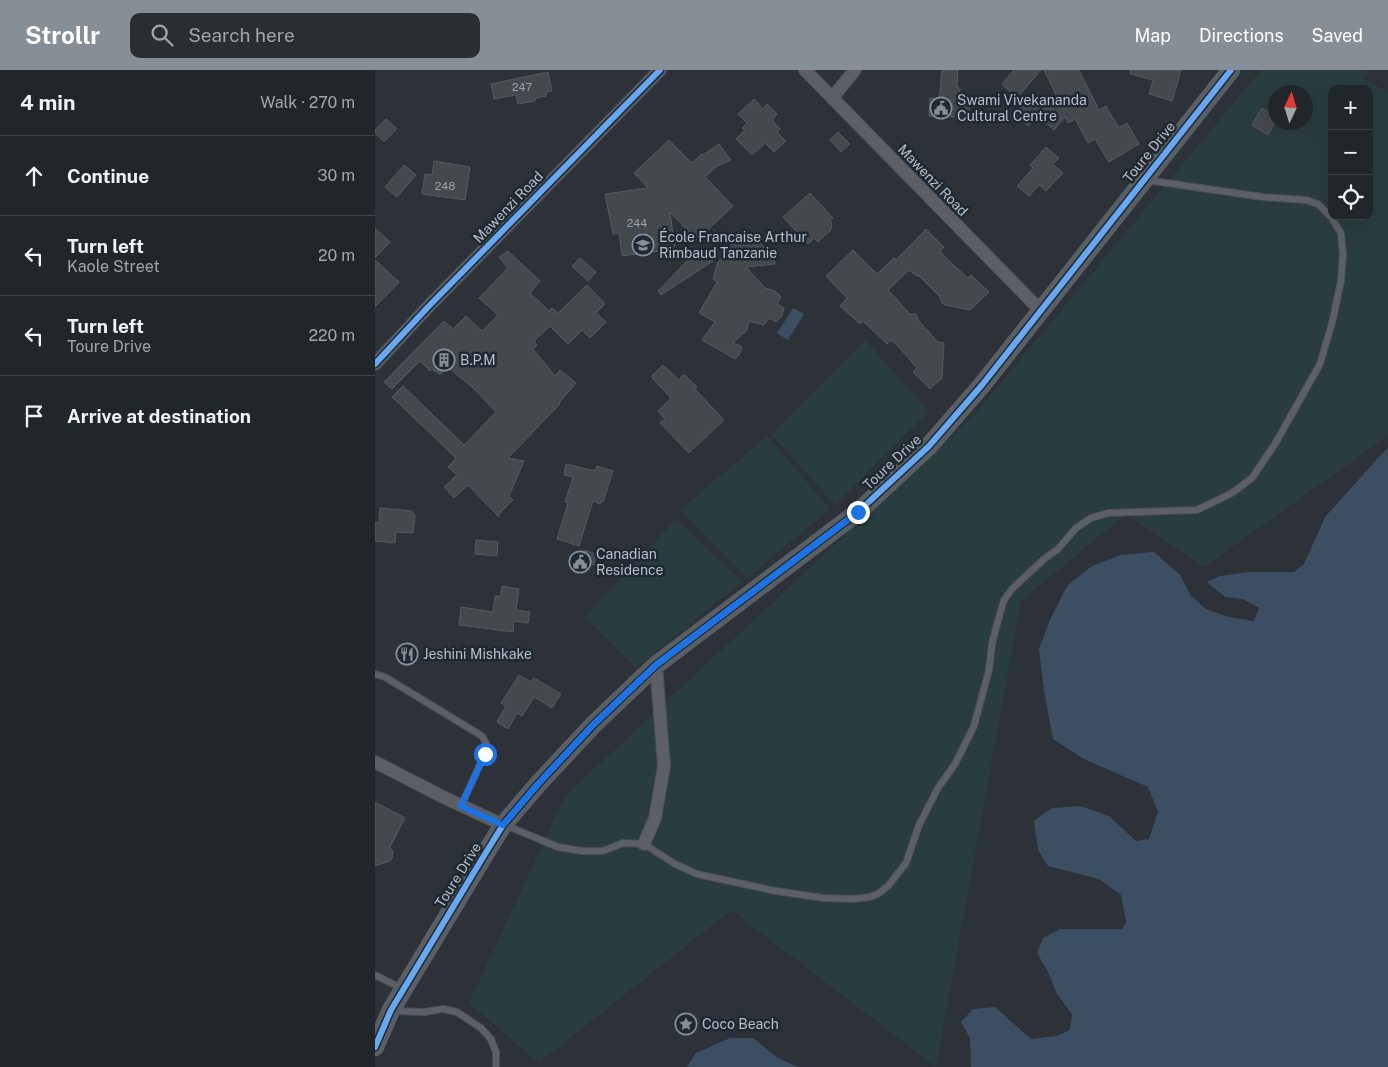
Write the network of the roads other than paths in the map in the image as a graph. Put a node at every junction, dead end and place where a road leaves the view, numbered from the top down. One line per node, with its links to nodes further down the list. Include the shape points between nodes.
1 (660, 70): 8 (street, Mawenzi Road)
2 (805, 70): 5 (street, Mawenzi Road)
3 (855, 70): 5 (street)
4 (1231, 70): 6 (street, Toure Drive)
5 (832, 98): 7 (street, Mawenzi Road)
6 (1143, 180): 7 (street, Toure Drive); 14 (lane, via 1306,200 1318,204 1341,233 1341,282 1319,364 1275,444 1252,478 1232,493 1197,510 1116,512 1091,518 1076,528 1058,549 1012,589 1004,600 997,624 974,726 919,825 906,863 878,894 853,899 824,898 717,880 675,864)
7 (1041, 311): 9 (street, Toure Drive, via 983,386 929,446 858,512)
8 (375, 364)
9 (656, 665): 13 (street, Toure Drive, via 593,725); 14 (street, via 664,766 655,818)
10 (375, 674): 12 (lane, via 482,736 485,754)
11 (375, 762): 12 (street)
12 (461, 806): 13 (street)
13 (503, 825): 14 (lane, via 566,848 603,851 623,843); 16 (street, Toure Drive)
14 (644, 844)
15 (375, 975): 16 (lane)
16 (405, 990): 17 (street, Toure Drive)
17 (391, 1010): 18 (street, Toure Drive); 19 (lane, via 424,1012 443,1009 457,1012 491,1039 496,1052)
18 (375, 1047)
19 (496, 1067)

